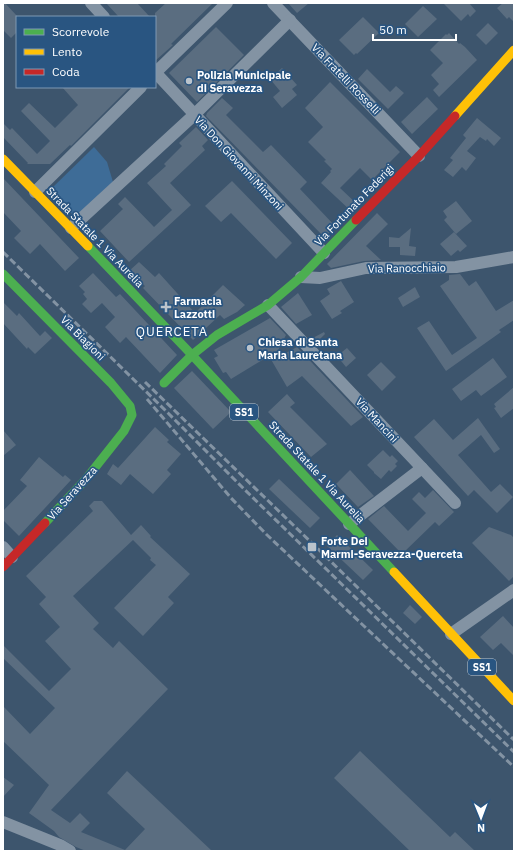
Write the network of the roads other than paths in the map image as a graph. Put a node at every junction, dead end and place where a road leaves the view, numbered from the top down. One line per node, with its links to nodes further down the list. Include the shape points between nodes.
1 (91, 3): 4 (street)
2 (228, 3): 7 (street)
3 (273, 3): 5 (street, Via Fratelli Rosselli)
4 (103, 16)
5 (290, 20): 10 (street); 11 (street, Via Fratelli Rosselli)
6 (514, 50): 11 (street, Via Fortunato Federigi)
7 (156, 72)
8 (156, 74): 10 (street, Via Don Giovanni Minzoni)
9 (140, 88): 13 (street)
10 (194, 115): 14 (street); 15 (street, Via Don Giovanni Minzoni)
11 (419, 156): 15 (street, Via Fortunato Federigi)
12 (3, 159): 13 (street, SS1)
13 (35, 192): 14 (street, Strada Statale 1 Via Aurelia / SS1)
14 (71, 228): 20 (street, Strada Statale 1 Via Aurelia / SS1)
15 (324, 253): 18 (street, Via Fortunato Federigi)
16 (514, 257): 18 (street, Via Ranocchiaio, via 456,267 366,268 320,278)
17 (3, 274): 22 (street, Via Biagioni, via 111,382 130,406 132,416)
18 (301, 277): 19 (street, Via Fortunato Federigi)
19 (268, 305): 20 (street, Via Fortunato Federigi, via 217,335); 23 (street, Via Mancini)
20 (192, 355): 21 (street, Via Fortunato Federigi); 25 (street, Strada Statale 1 Via Aurelia / SS1)
21 (164, 383)
22 (128, 425): 27 (street, Via Seravezza, via 86,479)
23 (422, 468): 24 (street, Via Mancini); 25 (street)
24 (456, 503)
25 (349, 524): 30 (street, Strada Statale 1 Via Aurelia / SS1)
26 (3, 547): 27 (street)
27 (12, 557): 28 (street, Via Seravezza)
28 (3, 566)
29 (514, 590): 30 (street)
30 (451, 634): 31 (street, Strada Statale 1 Via Aurelia / SS1)
31 (514, 701)
32 (3, 822): 33 (street)
33 (70, 851)

